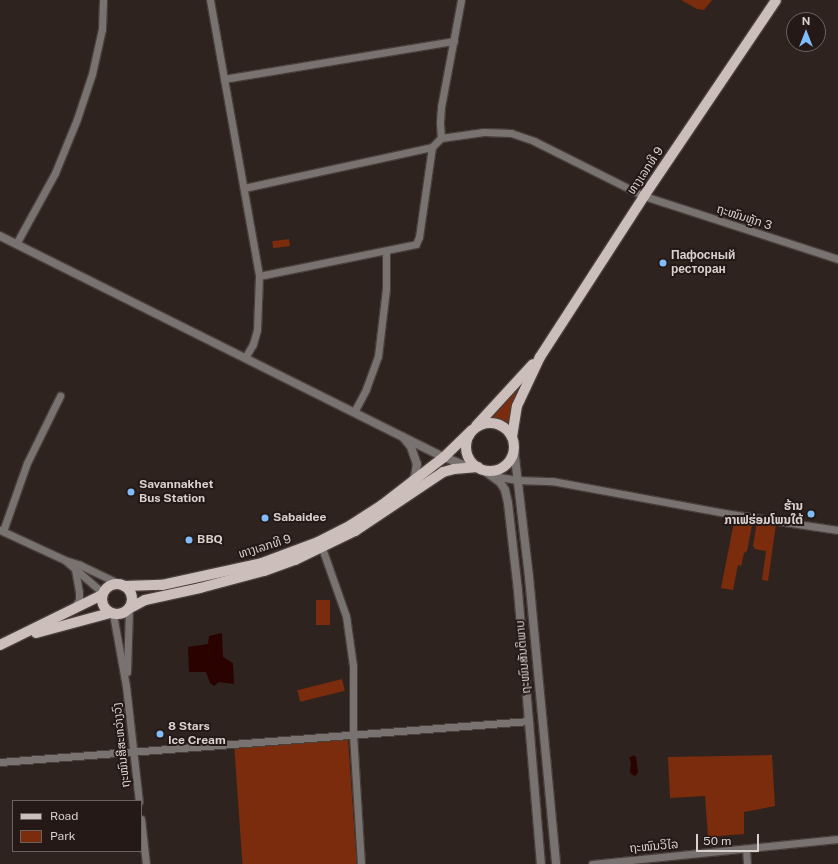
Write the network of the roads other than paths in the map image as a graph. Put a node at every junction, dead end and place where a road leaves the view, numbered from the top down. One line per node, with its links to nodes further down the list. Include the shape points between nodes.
1 (103, 0): 12 (street, via 102,29 92,74 77,119 54,173)
2 (210, 0): 6 (street)
3 (461, 0): 5 (street)
4 (776, 0): 10 (main road, ທາງເລກທີ 9)
5 (454, 41): 6 (street); 7 (street, via 441,107)
6 (224, 79): 9 (street)
7 (441, 138): 8 (street); 10 (street, ຖະໜົນຫຼັກ 3, via 484,132 511,133 534,140)
8 (432, 147): 9 (street); 13 (street, via 416,244)
9 (244, 188): 15 (street)
10 (644, 196): 14 (street, ຖະໜົນຫຼັກ 3); 16 (main road, ທາງເລກທີ 9)
11 (0, 236): 12 (street, ຖະໜົນສັນຕິພາບ)
12 (16, 244): 17 (street, ຖະໜົນສັນຕິພາບ)
13 (386, 250): 15 (street); 19 (street, via 386,289 378,356)
14 (838, 259)
15 (259, 276): 17 (street, via 257,330)
16 (540, 357): 20 (main road, ທາງເລກທີ 9); 22 (main road, ທາງເລກທີ 9, via 517,406)
17 (245, 358): 19 (street, ຖະໜົນສັນຕິພາບ)
18 (60, 396): 31 (street, via 27,463)
19 (354, 412): 21 (street, ຖະໜົນສັນຕິພາບ)
20 (474, 429): 22 (main road, via 483,424 496,424 504,427); 24 (main road, ທາງເລກທີ 9); 25 (main road, ທາງເລກທີ 9, via 468,438 466,450)
21 (402, 435): 24 (street, ຖະໜົນສັນຕິພາບ); 28 (street, via 417,464 415,476)
22 (512, 437): 23 (main road, ທາງເລກທີ 9)
23 (514, 449): 25 (main road, ທາງເລກທີ 9, via 512,457 503,466 491,470); 27 (street, ຖະໜົນສັນຕິພາບ)
24 (444, 457): 25 (street, ຖະໜົນສັນຕິພາບ); 28 (main road, ທາງເລກທີ 9)
25 (477, 468): 26 (street, ຖະໜົນສັນຕິພາບ); 29 (main road, ທາງເລກທີ 9, via 443,472)
26 (494, 476): 27 (street); 43 (street, ຖະໜົນສັນຕິພາບ, via 505,490 508,503)
27 (517, 480): 30 (street, via 552,481 724,513); 54 (street, ຖະໜົນສັນຕິພາບ, via 529,577)
28 (410, 484): 29 (main road, ທາງເລກທີ 9)
29 (384, 508): 32 (main road, ທາງເລກທີ 9, via 354,531); 35 (main road, ທາງເລກທີ 9, via 318,542 262,563 162,585)
30 (838, 530)
31 (2, 531): 33 (street)
32 (322, 548): 37 (main road, ທາງເລກທີ 9, via 264,571 145,600); 44 (street, via 346,616 353,666)
33 (64, 560): 34 (street); 35 (street)
34 (75, 570): 36 (street); 38 (street, via 79,600)
35 (122, 585): 36 (main road, via 110,586); 37 (main road, via 128,589 132,598)
36 (103, 594): 38 (main road); 39 (main road, via 104,607)
37 (129, 609): 39 (main road, via 122,614); 42 (street)
38 (73, 610): 40 (main road)
39 (111, 614): 40 (main road); 42 (street)
40 (13, 639): 41 (main road)
41 (0, 645)
42 (126, 686): 45 (street, ຖະໜົນສີສະຫວ່າງວົງ)
43 (529, 721): 44 (street); 53 (street, ຖະໜົນສັນຕິພາບ)
44 (353, 734): 45 (street); 52 (street)
45 (134, 751): 46 (street); 47 (street, ຖະໜົນສີສະຫວ່າງວົງ)
46 (0, 762)
47 (139, 800)
48 (142, 828): 51 (street)
49 (838, 839): 50 (street, ຖະໜົນວິໄລ)
50 (746, 849): 55 (street, ຖະໜົນວິໄລ); 56 (street)
51 (146, 864)
52 (361, 864)
53 (541, 864)
54 (556, 864)
55 (592, 864)
56 (747, 864)

